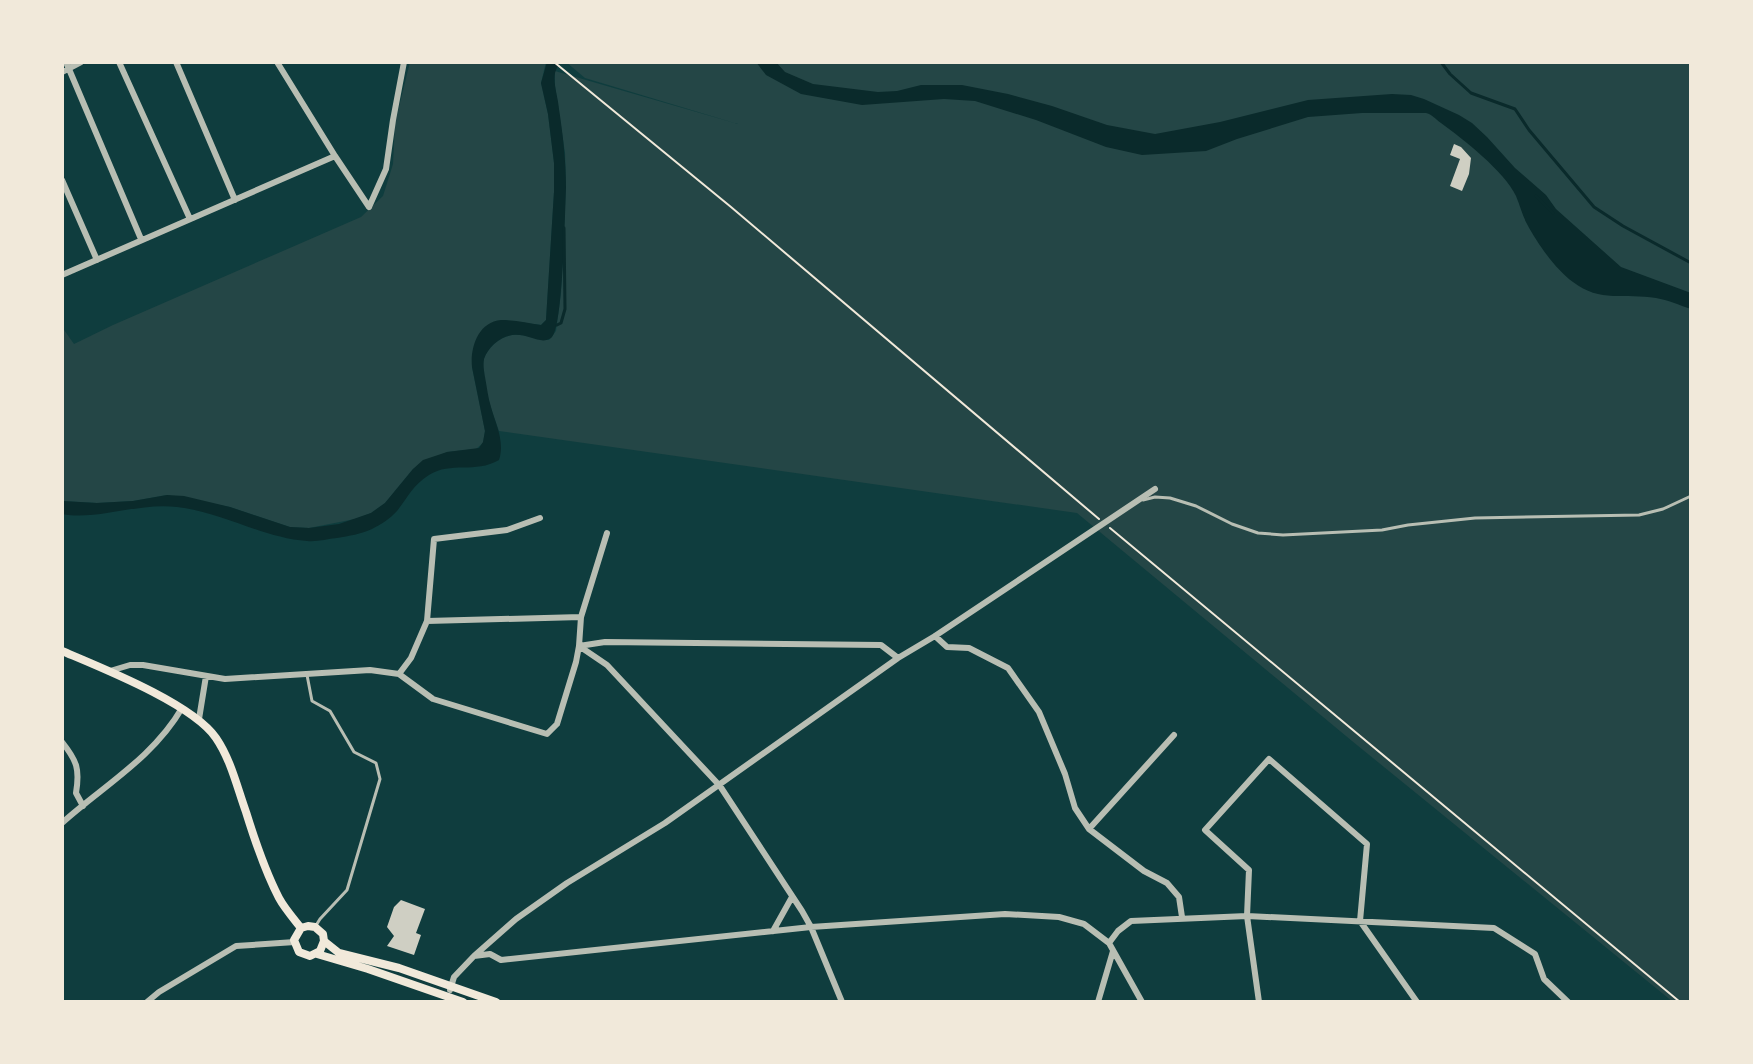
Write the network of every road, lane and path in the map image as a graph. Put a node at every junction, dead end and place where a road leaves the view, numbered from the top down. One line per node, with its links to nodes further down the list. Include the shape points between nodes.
1 (81, 62): 7 (street)
2 (119, 62): 11 (street)
3 (176, 62): 10 (street)
4 (277, 62): 8 (street)
5 (404, 62): 8 (street, via 386,169 369,207)
6 (554, 62): 19 (path)
7 (66, 67): 12 (street)
8 (335, 156): 10 (street)
9 (62, 180): 13 (street)
10 (235, 200): 11 (street)
11 (190, 219): 12 (street)
12 (141, 239): 13 (street)
13 (97, 260): 14 (street)
14 (62, 275)
15 (1155, 489): 17 (street)
16 (1691, 496): 17 (lane, via 1639,515 1475,518 1283,535 1258,533 1170,498)
17 (1134, 502): 19 (street)
18 (540, 518): 22 (street, via 507,530 434,539)
19 (1104, 523): 23 (street); 64 (path)
20 (607, 533): 21 (street)
21 (581, 617): 22 (street); 24 (street)
22 (427, 621): 28 (street)
23 (935, 636): 26 (street); 38 (street, via 947,647 969,648 1008,668 1039,712 1075,808)
24 (579, 646): 26 (street, via 881,645); 28 (street, via 557,724 547,734 433,699); 35 (street, via 607,665)
25 (62, 651): 27 (main road)
26 (898, 658): 35 (street)
27 (108, 671): 30 (street, via 130,665); 31 (main road)
28 (399, 674): 29 (street, via 370,670)
29 (307, 675): 30 (street); 43 (lane, via 312,701 330,711 354,752 376,763 380,779 347,890)
30 (206, 676): 32 (street)
31 (182, 708): 32 (main road); 36 (street, via 160,741)
32 (199, 719): 45 (main road, via 228,759 260,854 280,900)
33 (1174, 735): 38 (street)
34 (62, 742): 36 (street, via 77,765 76,793)
35 (720, 786): 39 (street); 52 (street, via 567,883)
36 (83, 806): 37 (street)
37 (62, 823)
38 (1089, 829): 41 (street, via 1167,883 1179,897)
39 (792, 897): 44 (street); 46 (street)
40 (1247, 916): 41 (street); 42 (street); 42 (street, via 1249,870 1205,830 1269,759 1367,844); 61 (street)
41 (1182, 917): 49 (street, via 1131,921)
42 (1360, 921): 62 (street); 63 (street, via 1494,928 1535,954 1544,979)
43 (315, 927): 45 (main road); 47 (main road)
44 (811, 927): 46 (street); 49 (street, via 1005,914 1059,917 1084,924); 58 (street)
45 (301, 928): 48 (main road)
46 (773, 931): 52 (street, via 501,960 490,954)
47 (324, 941): 51 (main road); 53 (main road, via 348,957)
48 (295, 942): 51 (main road, via 303,954); 55 (street, via 236,946)
49 (1109, 943): 50 (street)
50 (1113, 951): 59 (street); 60 (street)
51 (317, 954): 54 (main road)
52 (474, 956): 53 (street)
53 (451, 986): 54 (street); 57 (main road)
54 (447, 997): 56 (main road)
55 (147, 1002)
56 (463, 1002)
57 (496, 1002)
58 (842, 1002)
59 (1098, 1002)
60 (1142, 1002)
61 (1259, 1002)
62 (1417, 1002)
63 (1568, 1002)
64 (1680, 1002)

